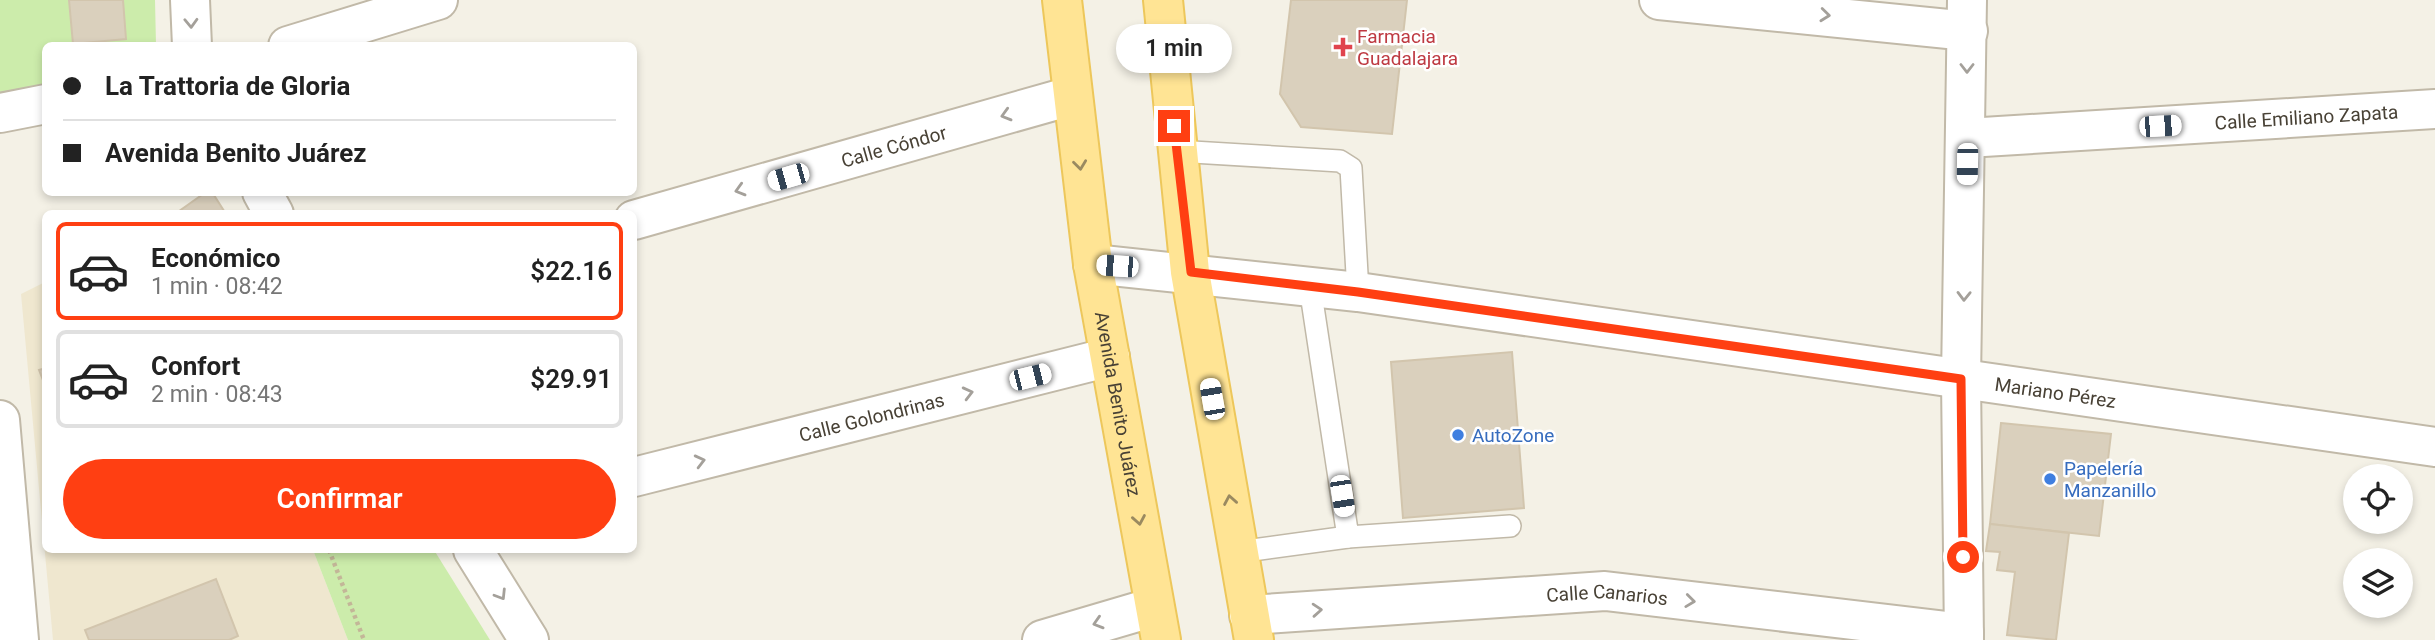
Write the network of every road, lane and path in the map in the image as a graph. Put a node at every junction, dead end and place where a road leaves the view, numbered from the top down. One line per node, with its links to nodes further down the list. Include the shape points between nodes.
1 (190, 0): 7 (street, one-way to 7)
2 (438, 0): 8 (street)
3 (1062, 0): 9 (main road, Avenida Benito Juárez)
4 (1163, 0): 14 (main road)
5 (1659, 0): 6 (street, one-way to 6)
6 (1967, 15): 13 (street, one-way to 13)
7 (192, 42)
8 (301, 42)
9 (1071, 96): 15 (street, Calle Cóndor, one-way to 15); 16 (main road, Avenida Benito Juárez, one-way to 16)
10 (42, 105): 12 (street)
11 (2435, 109): 13 (street, Calle Emiliano Zapata)
12 (0, 113)
13 (1967, 138): 21 (street, one-way to 21)
14 (1176, 151): 17 (main road); 19 (lane, via 1340,161 1351,168)
15 (637, 219)
16 (1093, 264): 17 (street, Mariano Pérez); 20 (main road, Avenida Benito Juárez)
17 (1191, 272): 18 (street, Mariano Pérez); 27 (main road, one-way to 17)
18 (1310, 287): 19 (street, Mariano Pérez); 26 (lane)
19 (1358, 292): 21 (street, Mariano Pérez)
20 (1110, 356): 24 (street, Calle Golondrinas, one-way to 20); 31 (main road, Avenida Benito Juárez, one-way to 31)
21 (1961, 379): 23 (street, Mariano Pérez); 33 (street)
22 (0, 420): 30 (street)
23 (2435, 447)
24 (637, 476)
25 (1510, 526): 26 (lane)
26 (1348, 537): 27 (lane)
27 (1238, 552): 32 (main road)
28 (330, 553): 35 (path)
29 (475, 553): 36 (street, one-way to 36)
30 (7, 576): 34 (street)
31 (1157, 623): 37 (street, one-way to 37)
32 (1252, 628): 33 (street, Calle Canarios, one-way to 33, via 1605,591)
33 (1964, 637)
34 (19, 640)
35 (364, 640)
36 (529, 640)
37 (1042, 640)

